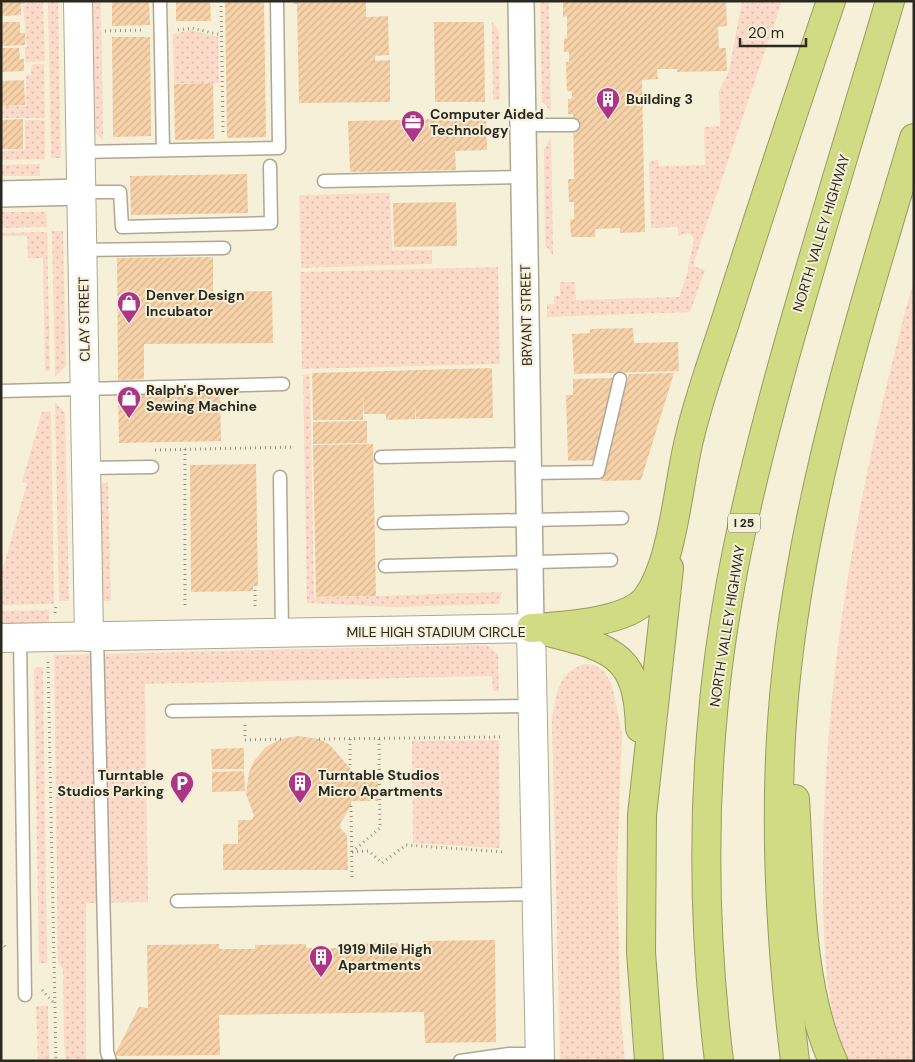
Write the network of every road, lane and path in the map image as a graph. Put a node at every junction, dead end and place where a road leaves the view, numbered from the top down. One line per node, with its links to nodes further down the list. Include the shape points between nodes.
1 (78, 1): 16 (street, CLAY STREET)
2 (160, 1): 8 (lane)
3 (221, 1): 10 (path)
4 (277, 1): 14 (lane, via 279,148)
5 (521, 1): 11 (street, BRYANT STREET)
6 (831, 1): 36 (highway, via 765,196 690,435)
7 (890, 1): 74 (highway, NORTH VALLEY HIGHWAY / I 25, via 773,401 744,521 722,642 712,714 707,883 710,967)
8 (161, 30): 9 (path); 10 (path, via 192,28); 15 (lane)
9 (105, 31)
10 (222, 35): 14 (path)
11 (523, 125): 12 (lane); 18 (street, BRYANT STREET)
12 (573, 125)
13 (914, 138): 43 (highway, via 831,426)
14 (224, 149): 15 (lane)
15 (163, 150): 16 (lane)
16 (81, 152): 20 (street, CLAY STREET)
17 (270, 166): 20 (lane, via 271,222 122,227 120,192)
18 (524, 177): 19 (lane); 32 (street, BRYANT STREET)
19 (324, 181)
20 (81, 192): 21 (street); 23 (street, CLAY STREET)
21 (1, 194)
22 (224, 248): 23 (lane)
23 (82, 250): 26 (street, CLAY STREET)
24 (620, 379): 32 (lane, via 598,472)
25 (283, 384): 26 (lane)
26 (85, 389): 27 (lane); 34 (street, CLAY STREET)
27 (1, 391)
28 (295, 447): 29 (path)
29 (185, 449): 30 (path); 46 (path)
30 (148, 450)
31 (381, 457): 32 (lane)
32 (529, 464): 38 (street, BRYANT STREET)
33 (152, 467): 34 (lane)
34 (86, 468): 49 (street, CLAY STREET)
35 (280, 477): 48 (lane)
36 (676, 504): 47 (highway, via 667,552 656,582 644,600 616,616 578,625); 62 (highway)
37 (622, 518): 38 (lane)
38 (530, 520): 39 (lane); 41 (street, BRYANT STREET)
39 (384, 523)
40 (611, 560): 41 (lane)
41 (530, 563): 42 (lane); 47 (street, BRYANT STREET)
42 (385, 566)
43 (800, 578): 75 (highway, via 782,721 778,860 780,920); 76 (highway, via 793,714 801,893 815,1001)
44 (255, 586): 45 (path)
45 (255, 606)
46 (185, 607)
47 (531, 628): 48 (street, MILE HIGH STADIUM CIRCLE); 52 (street, MILE HIGH STADIUM CIRCLE); 62 (highway, via 600,648 627,666 639,704)
48 (282, 633): 49 (street, MILE HIGH STADIUM CIRCLE)
49 (93, 637): 50 (street, MILE HIGH STADIUM CIRCLE); 71 (lane)
50 (10, 638): 68 (lane)
51 (48, 664): 70 (path)
52 (533, 706): 53 (lane); 65 (street, MILE HIGH STADIUM CIRCLE)
53 (244, 710): 54 (lane); 59 (path, via 245,740)
54 (172, 711)
55 (379, 738): 56 (path); 58 (path); 63 (path, via 380,828)
56 (502, 738)
57 (319, 739): 58 (path)
58 (350, 739): 60 (path)
59 (281, 740)
60 (350, 768)
61 (351, 806): 63 (path)
62 (642, 837): 73 (highway, via 641,952)
63 (352, 852): 64 (path, via 370,851 382,863 406,845); 66 (path)
64 (505, 852)
65 (537, 894): 66 (lane); 69 (street, MILE HIGH STADIUM CIRCLE)
66 (352, 898): 67 (lane)
67 (177, 901)
68 (25, 995)
69 (540, 1058): 72 (lane, via 509,1054)
70 (56, 1061)
71 (110, 1061)
72 (460, 1061)
73 (650, 1061)
74 (720, 1061)
75 (795, 1061)
76 (833, 1061)

